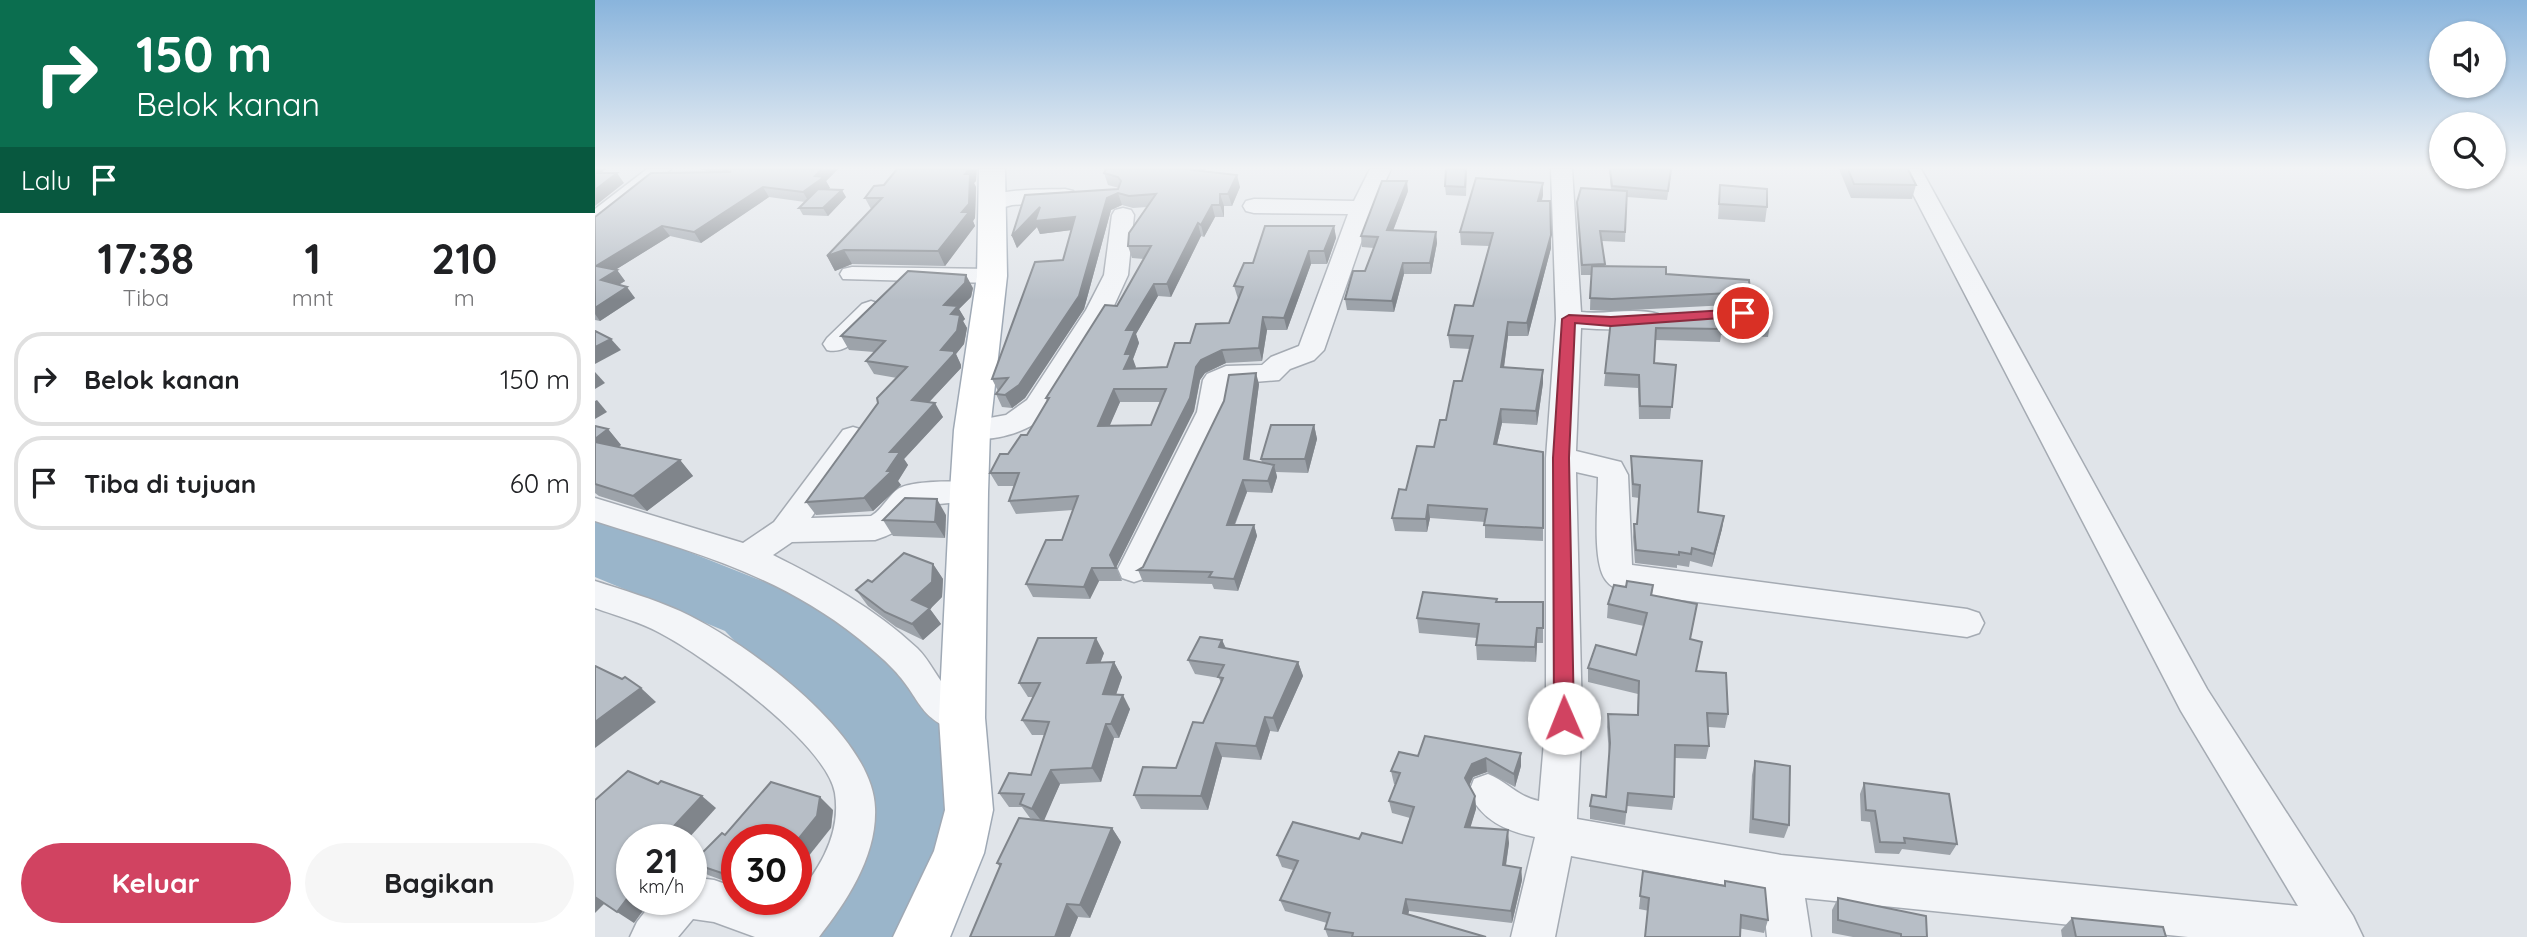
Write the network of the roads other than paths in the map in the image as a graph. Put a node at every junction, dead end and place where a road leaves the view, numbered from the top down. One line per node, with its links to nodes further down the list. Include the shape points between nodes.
1 (991, 213): 8 (main road)
2 (1360, 213): 19 (street, via 1311,350 1279,363 1269,374 1226,375 1217,380 1212,412)
3 (1563, 213): 10 (street)
4 (1934, 213): 29 (street, via 2194,700)
5 (1123, 215): 13 (street, via 1116,275 1037,407 1019,422)
6 (852, 274): 7 (street)
7 (907, 275): 8 (street); 11 (street)
8 (992, 276): 13 (main road)
9 (1677, 317): 10 (street, via 1600,322)
10 (1569, 319): 14 (street)
11 (836, 344)
12 (870, 415): 17 (street)
13 (972, 430): 15 (main road)
14 (1561, 458): 21 (street, via 1610,469 1615,564 1627,580); 24 (street, via 1564,718)
15 (969, 492): 17 (street, via 910,496 886,523 874,528); 22 (main road)
16 (595, 509): 18 (street)
17 (785, 530): 18 (street)
18 (747, 557): 22 (street, via 827,597 870,628 907,660 940,706)
19 (1134, 569)
20 (595, 594): 28 (street, via 670,622 750,674 799,715 848,773 855,796 855,825 846,861)
21 (1967, 623)
22 (962, 718): 31 (main road, via 969,810 959,853)
23 (1488, 792): 24 (street, via 1497,805)
24 (1556, 828): 25 (street); 32 (street)
25 (1781, 875): 29 (street); 33 (street)
26 (707, 900): 28 (street)
27 (668, 915): 30 (street)
28 (794, 934)
29 (2340, 934)
30 (652, 937)
31 (920, 937)
32 (1533, 937)
33 (1789, 937)

